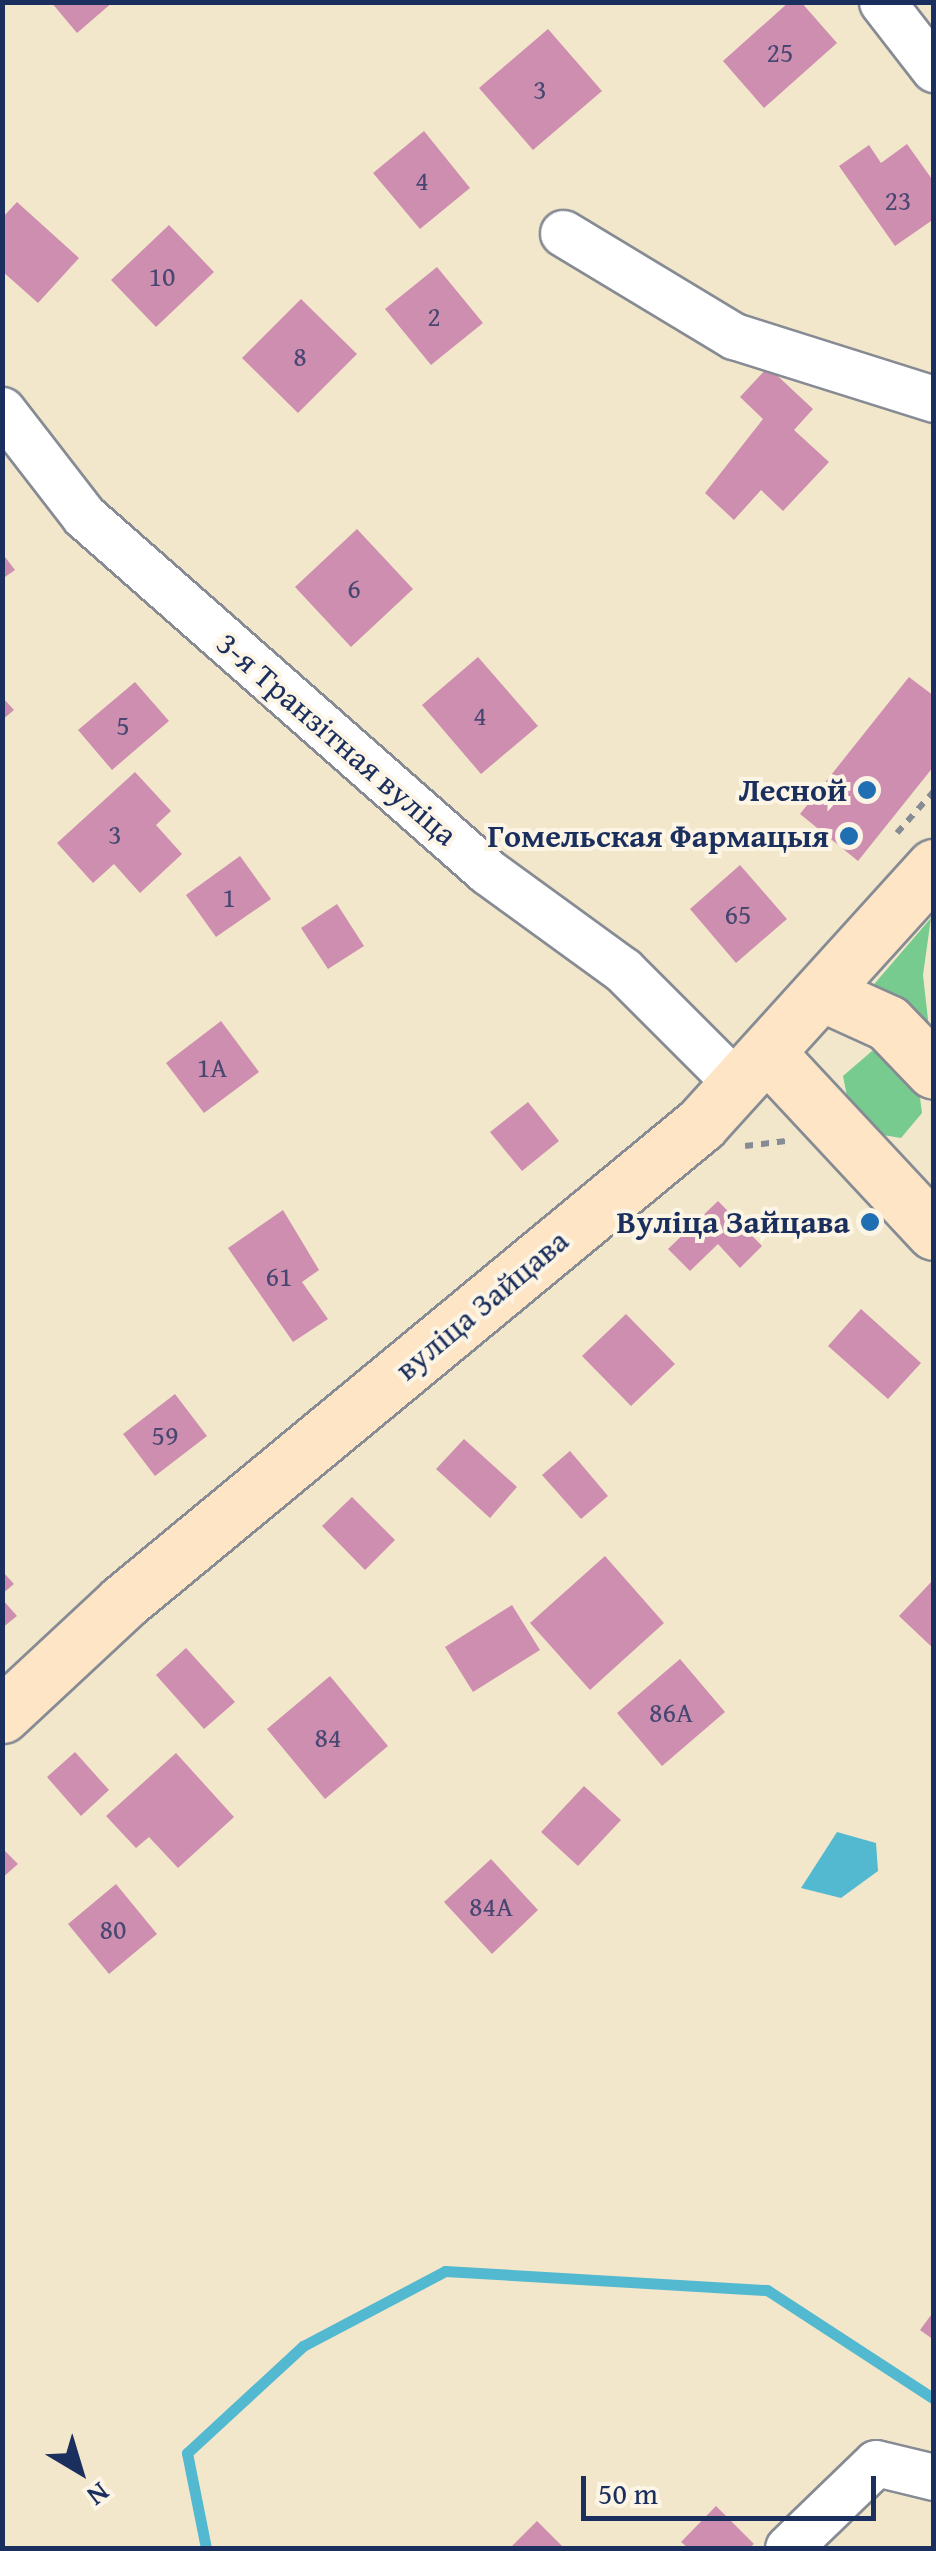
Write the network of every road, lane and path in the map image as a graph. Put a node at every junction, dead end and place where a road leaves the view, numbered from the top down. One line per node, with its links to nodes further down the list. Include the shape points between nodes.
1 (882, 2): 2 (street)
2 (934, 69)
3 (563, 232): 4 (street, via 734,336)
4 (934, 399)
5 (2, 410): 8 (street, 3-я Транзітная вуліца, via 84,516 488,872)
6 (934, 868): 7 (street, вуліца Зайцава)
7 (824, 994): 8 (street, вуліца Зайцава); 9 (street, via 888,1023)
8 (754, 1071): 10 (street); 11 (street, вуліца Зайцава, via 123,1602)
9 (934, 1071)
10 (934, 1232)
11 (2, 1715)
12 (934, 2477): 13 (street, via 876,2463)
13 (788, 2548)

